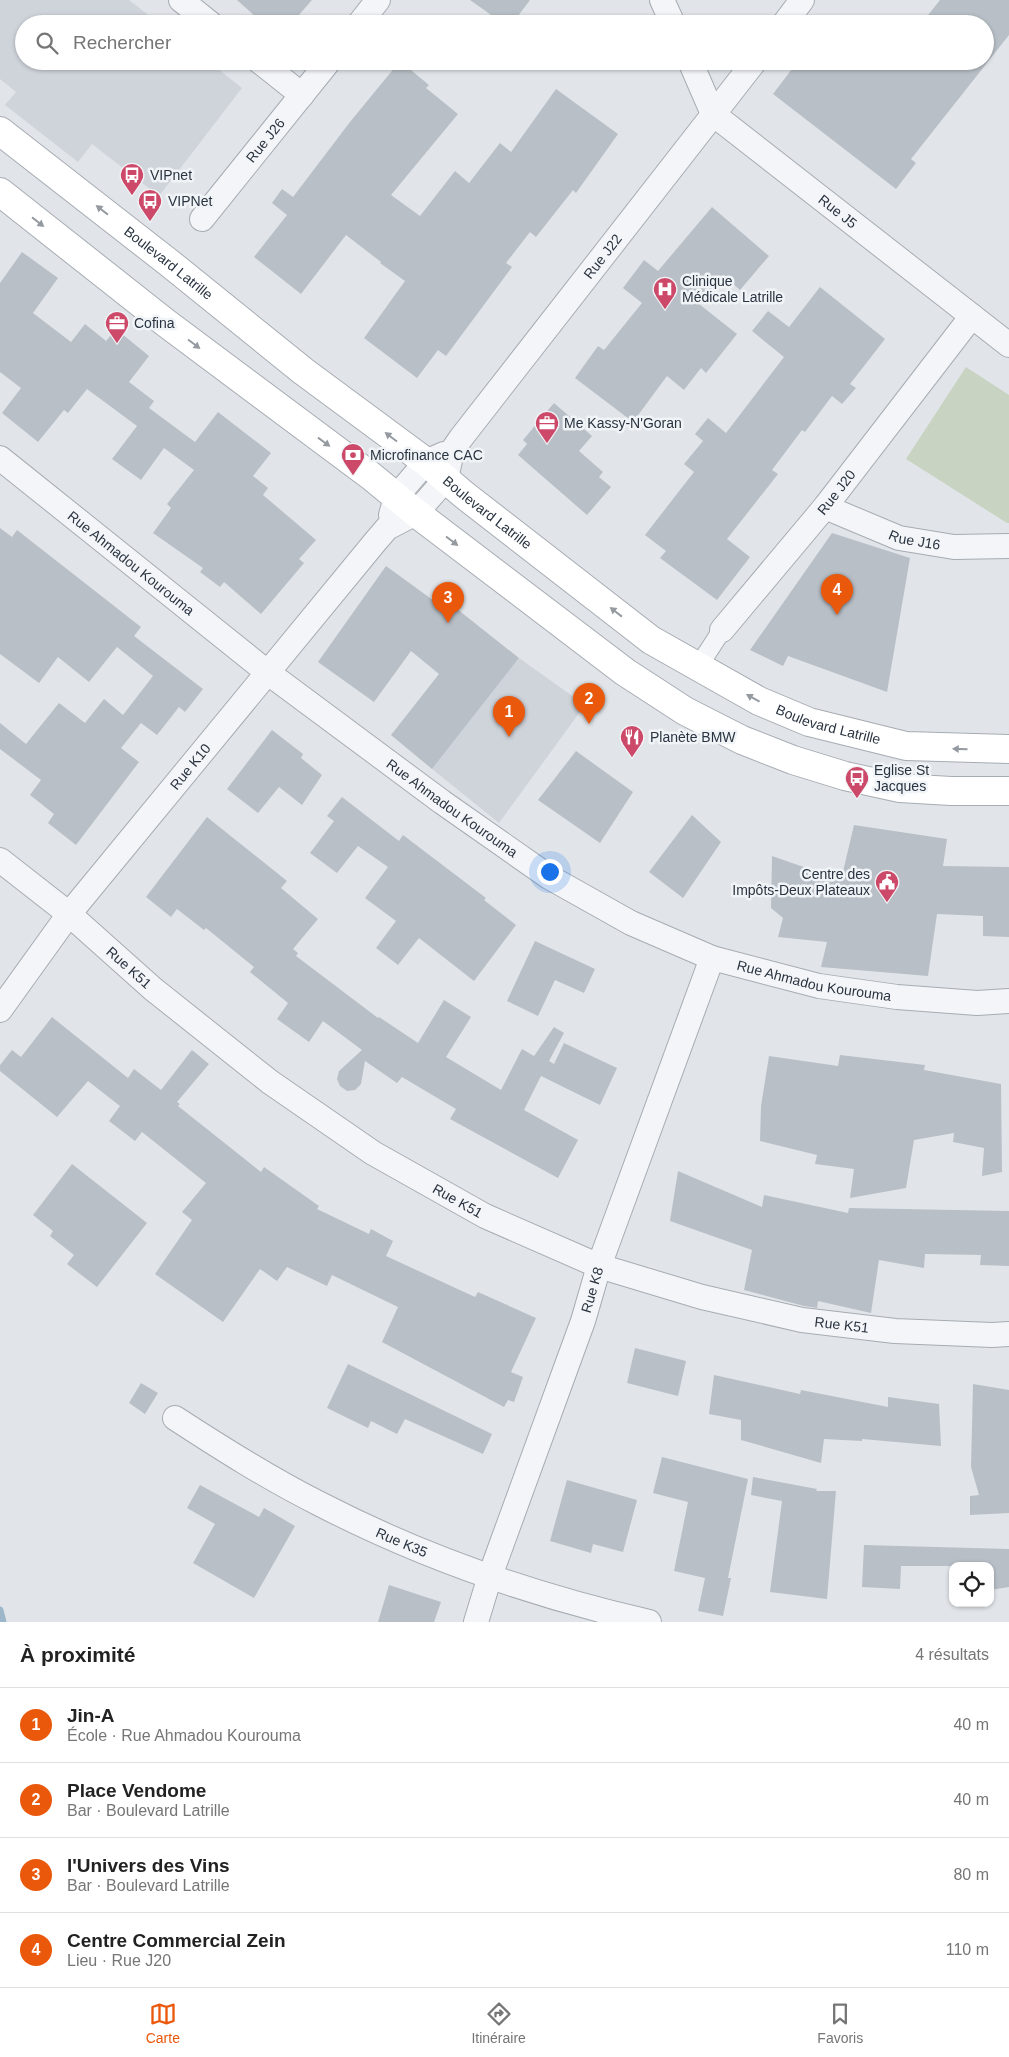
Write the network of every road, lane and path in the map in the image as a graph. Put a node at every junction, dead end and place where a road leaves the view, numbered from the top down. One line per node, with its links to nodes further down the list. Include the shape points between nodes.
1 (181, 0): 5 (street)
2 (378, 0): 6 (street)
3 (662, 0): 7 (street)
4 (802, 0): 8 (street)
5 (200, 15)
6 (366, 15)
7 (669, 15)
8 (791, 15)
9 (270, 70): 13 (street)
10 (322, 70): 13 (street, Rue J26)
11 (694, 70): 14 (street, Rue J5)
12 (747, 70): 14 (street, Rue J22)
13 (302, 95): 17 (street, Rue J26)
14 (713, 114): 18 (street, Rue J5); 21 (street, Rue J22)
15 (0, 131): 21 (main road, Boulevard Latrille, one-way to 15, via 303,371)
16 (0, 192): 22 (main road, one-way to 22)
17 (202, 219)
18 (972, 316): 19 (street, Rue J5); 23 (street, Rue J20)
19 (1009, 345)
20 (0, 458): 28 (street, Rue Ahmadou Kourouma)
21 (436, 471): 22 (street, Rue J22); 27 (main road, Boulevard Latrille, one-way to 21, via 652,640)
22 (406, 505): 24 (street, Rue J22); 30 (main road, one-way to 30, via 625,672 684,711 742,740 845,776 900,788)
23 (825, 507): 25 (street, Rue J16, via 899,538 954,547); 26 (street, Rue J20)
24 (387, 528): 28 (street, Rue K10)
25 (1009, 546)
26 (722, 630): 27 (street, Rue J20)
27 (698, 667): 29 (main road, Boulevard Latrille, one-way to 27, via 906,746 858,735 809,722 759,702)
28 (267, 672): 32 (street, Rue K10); 33 (street, Rue Ahmadou Kourouma, via 549,877 631,923)
29 (1009, 749)
30 (1009, 791)
31 (0, 860): 32 (street, Rue K51)
32 (69, 914): 35 (street, Rue K10); 36 (street, Rue K51, via 153,989 270,1082 373,1153 485,1216)
33 (712, 958): 34 (street, Rue Ahmadou Kourouma, via 819,986 898,997 977,1003); 36 (street, Rue K8)
34 (1009, 1001)
35 (0, 1010)
36 (599, 1266): 37 (street, Rue K51, via 702,1297 802,1320 895,1331); 39 (street, Rue K8, via 584,1321)
37 (1009, 1334)
38 (175, 1418): 39 (street, Rue K35, via 233,1456 318,1503 395,1540)
39 (490, 1576): 40 (street, Rue K8); 41 (street, Rue K35)
40 (476, 1622)
41 (649, 1622)

